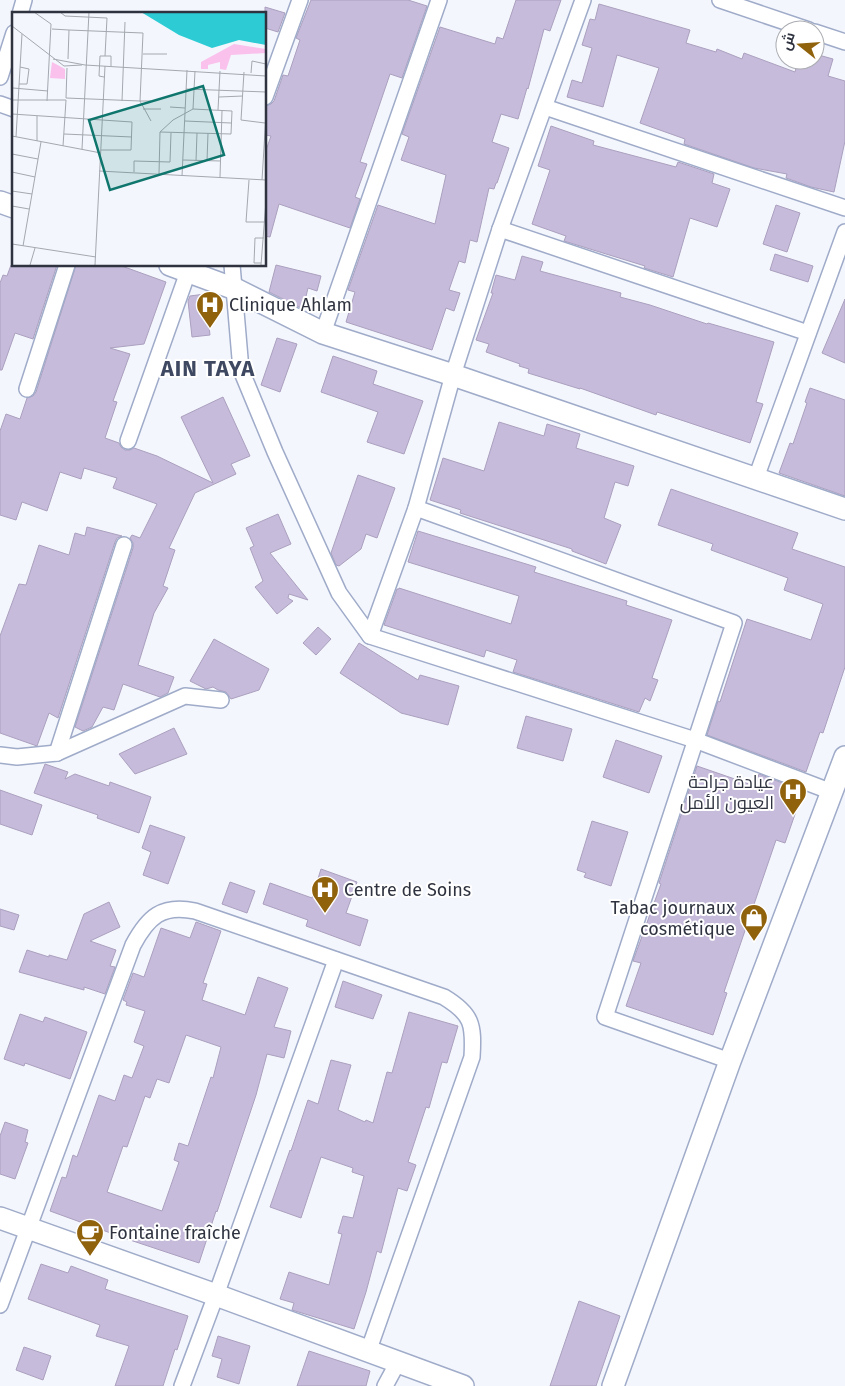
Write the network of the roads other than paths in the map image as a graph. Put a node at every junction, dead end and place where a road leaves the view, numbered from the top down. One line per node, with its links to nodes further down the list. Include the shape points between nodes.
1 (300, 0): 10 (street)
2 (440, 0): 23 (street)
3 (583, 0): 12 (street)
4 (720, 0): 5 (street)
5 (779, 20)
6 (825, 35): 8 (street)
7 (12, 39): 9 (street)
8 (845, 42)
9 (0, 77)
10 (266, 94)
11 (0, 104): 13 (street)
12 (545, 107): 16 (street); 17 (street)
13 (12, 108)
14 (0, 202): 15 (main road)
15 (12, 206)
16 (845, 208)
17 (500, 230): 24 (street); 25 (street)
18 (845, 232): 24 (street)
19 (67, 266): 26 (street)
20 (232, 266): 22 (street)
21 (179, 268): 22 (main road); 27 (street)
22 (235, 289): 23 (main road); 32 (street, via 241,370 339,593)
23 (323, 333): 25 (main road)
24 (808, 333): 28 (street)
25 (452, 374): 28 (main road); 29 (street)
26 (27, 389)
27 (128, 441)
28 (756, 478): 30 (main road)
29 (416, 508): 32 (street); 34 (street, via 734,623)
30 (845, 509)
31 (124, 545): 35 (street)
32 (370, 636): 34 (street)
33 (221, 700): 35 (street, via 185,696)
34 (695, 740): 38 (street); 40 (street, via 604,1017)
35 (57, 753): 36 (street, via 17,757)
36 (0, 755)
37 (845, 757): 38 (main road)
38 (832, 792): 40 (main road)
39 (336, 960): 42 (street, via 182,908 167,910 153,918 140,931 133,945); 43 (street); 45 (street, via 444,997 459,1006 472,1027 472,1056)
40 (730, 1061): 50 (main road)
41 (0, 1218): 42 (main road)
42 (28, 1228): 43 (main road); 44 (street)
43 (216, 1295): 45 (main road); 47 (street)
44 (0, 1305)
45 (368, 1352): 46 (main road)
46 (398, 1362): 48 (street); 49 (main road)
47 (182, 1386)
48 (385, 1386)
49 (463, 1386)
50 (613, 1386)

